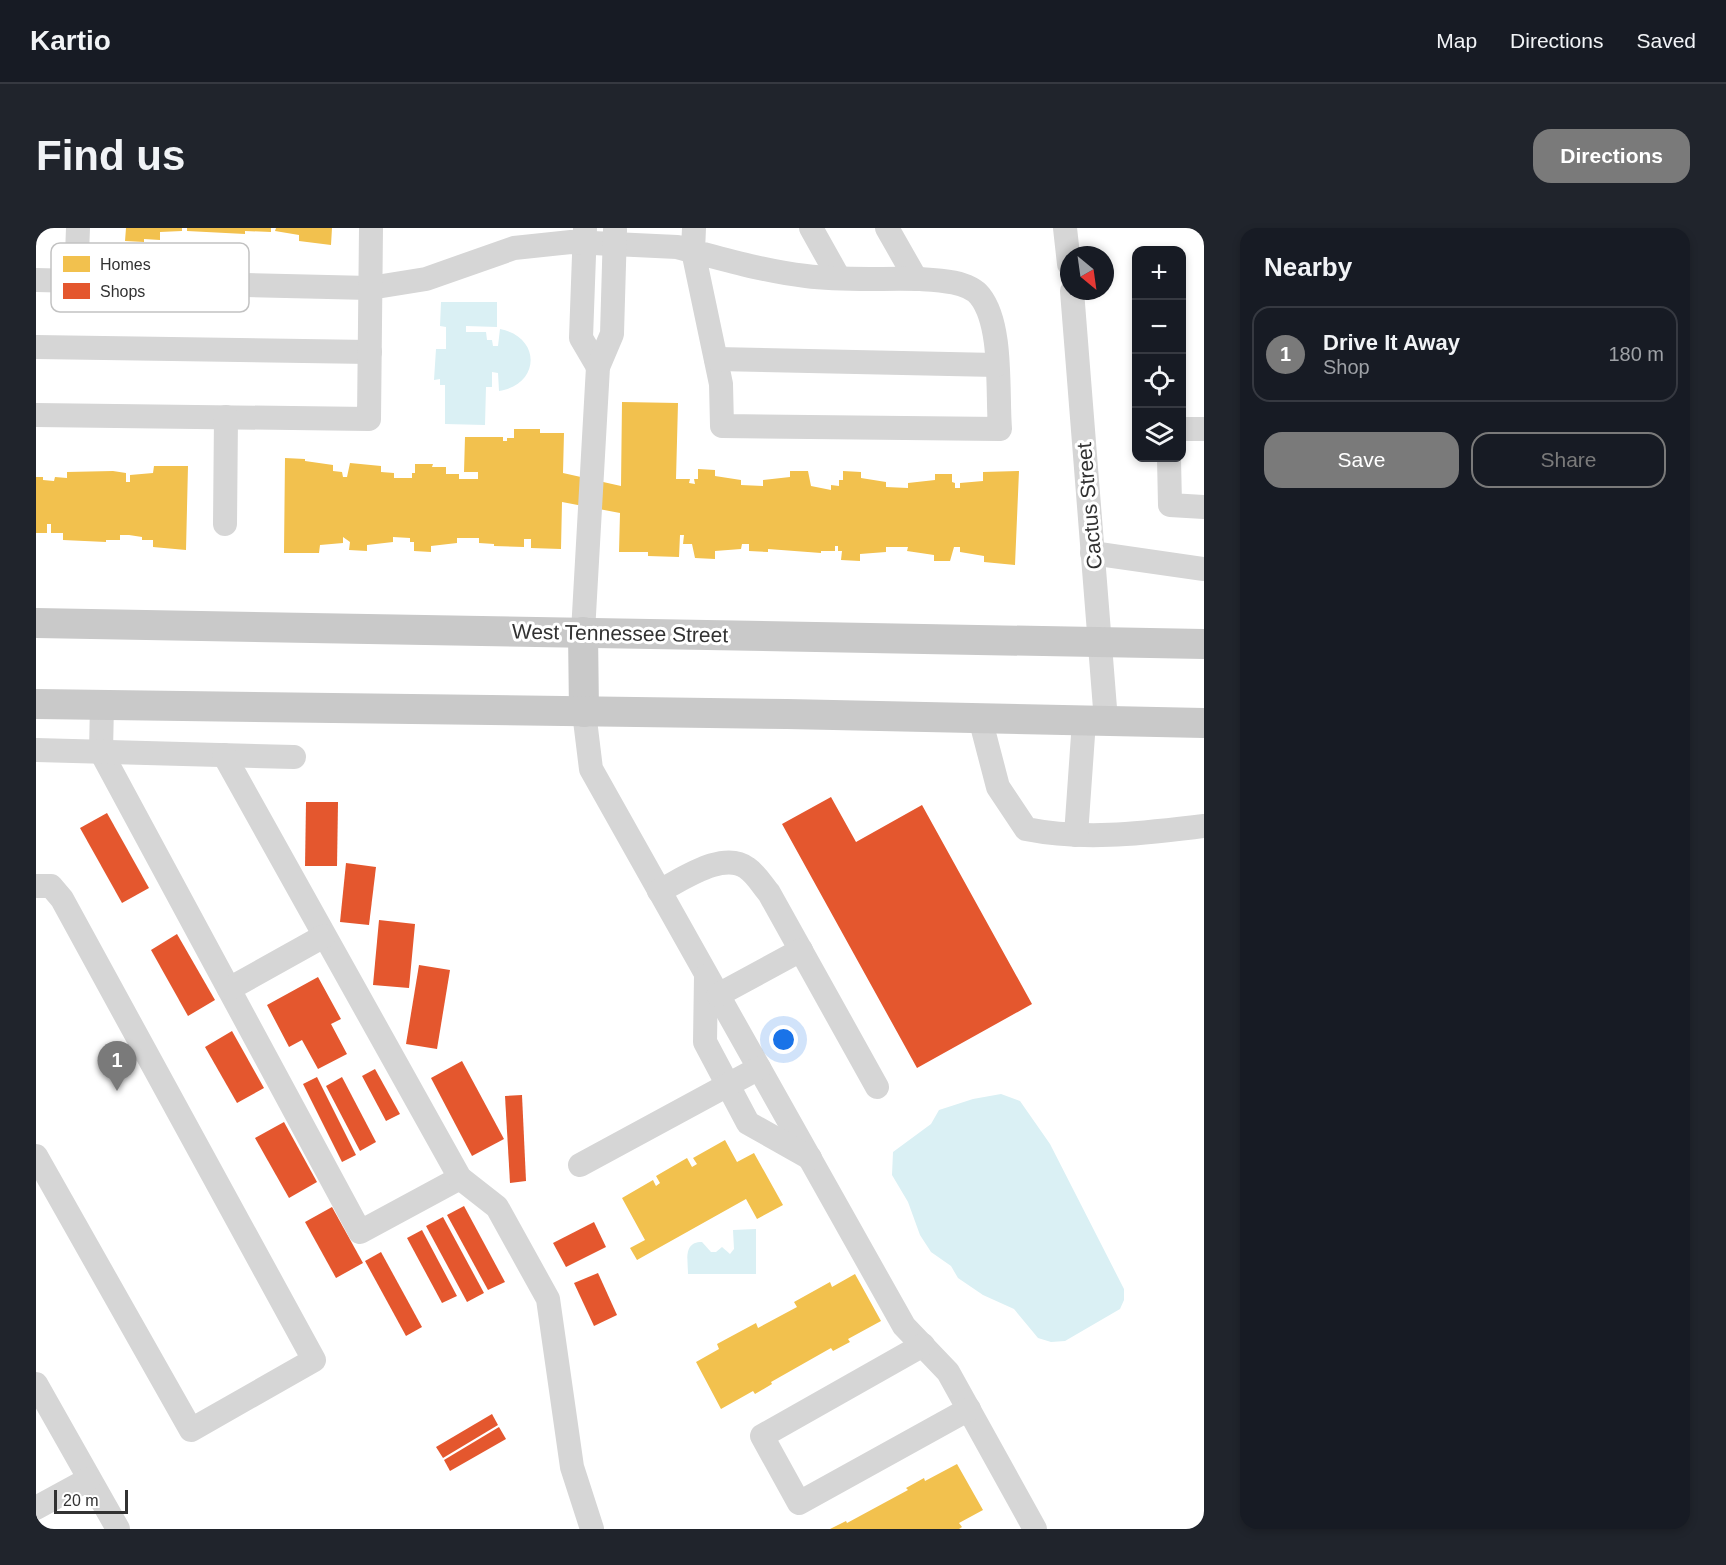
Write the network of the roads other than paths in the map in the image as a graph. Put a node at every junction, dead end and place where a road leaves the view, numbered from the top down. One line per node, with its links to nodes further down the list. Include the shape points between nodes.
1 (78, 228): 9 (street)
2 (371, 228): 16 (street)
3 (811, 228): 11 (street)
4 (887, 228): 12 (street)
5 (1065, 228): 10 (street)
6 (585, 236): 7 (street); 16 (street, via 514,248 426,279); 17 (street)
7 (615, 236): 8 (street, via 677,247); 18 (street)
8 (694, 239): 11 (street, via 759,269); 22 (street)
9 (77, 243)
10 (1067, 246)
11 (839, 278): 12 (street)
12 (916, 279): 23 (street, via 957,283 978,293 989,309)
13 (36, 280): 14 (street)
14 (51, 280)
15 (249, 285): 16 (street)
16 (370, 288): 21 (street)
17 (582, 299): 18 (street); 24 (street, via 581,338)
18 (613, 300): 24 (street, via 612,334)
19 (1073, 300): 32 (street, Cactus Street)
20 (36, 347): 21 (street)
21 (370, 352): 26 (street, via 369,419)
22 (716, 359): 23 (street); 23 (street, via 722,426 999,429)
23 (996, 365)
24 (598, 367): 35 (street)
25 (36, 415): 26 (street)
26 (226, 417): 31 (street)
27 (1186, 429): 28 (street)
28 (1204, 429)
29 (1169, 462): 30 (street, via 1170,505)
30 (1204, 507)
31 (225, 524)
32 (1092, 553): 33 (street); 36 (street, Cactus Street)
33 (1204, 569)
34 (36, 623): 35 (main road, West Tennessee Street)
35 (583, 632): 36 (main road, West Tennessee Street); 40 (main road)
36 (1099, 642): 37 (main road, West Tennessee Street); 42 (street, Cactus Street)
37 (1204, 644)
38 (36, 704): 39 (main road)
39 (102, 704): 40 (main road); 45 (street)
40 (584, 712): 41 (main road); 51 (street, via 591,769)
41 (980, 718): 42 (main road); 49 (street, via 998,787 1026,829)
42 (1095, 721): 43 (main road); 49 (street, Cactus Street)
43 (1204, 723)
44 (36, 750): 45 (street)
45 (101, 752): 46 (street); 54 (street)
46 (224, 755): 47 (street); 52 (street)
47 (294, 757)
48 (1204, 826): 49 (street, via 1118,836)
49 (1076, 835)
50 (44, 886): 58 (street, via 62,899 314,1360 191,1430)
51 (659, 891): 53 (street, via 718,863 733,861 746,867 764,886); 55 (street, via 706,974)
52 (324, 936): 54 (street); 61 (street)
53 (801, 950): 55 (street); 57 (street)
54 (229, 989): 61 (street, via 360,1232)
55 (712, 1005): 56 (street); 56 (street, via 705,1042)
56 (742, 1077): 59 (street); 59 (street, via 748,1123); 60 (street)
57 (877, 1087)
58 (36, 1156)
59 (810, 1158): 62 (street, via 904,1326)
60 (580, 1165)
61 (460, 1178): 68 (street, via 497,1207 548,1299 572,1467)
62 (923, 1345): 64 (street, via 948,1372); 64 (street, via 762,1436 799,1503)
63 (36, 1383): 65 (street)
64 (969, 1409): 69 (street)
65 (89, 1479): 66 (street); 67 (street)
66 (36, 1508)
67 (118, 1529)
68 (592, 1529)
69 (1035, 1529)

